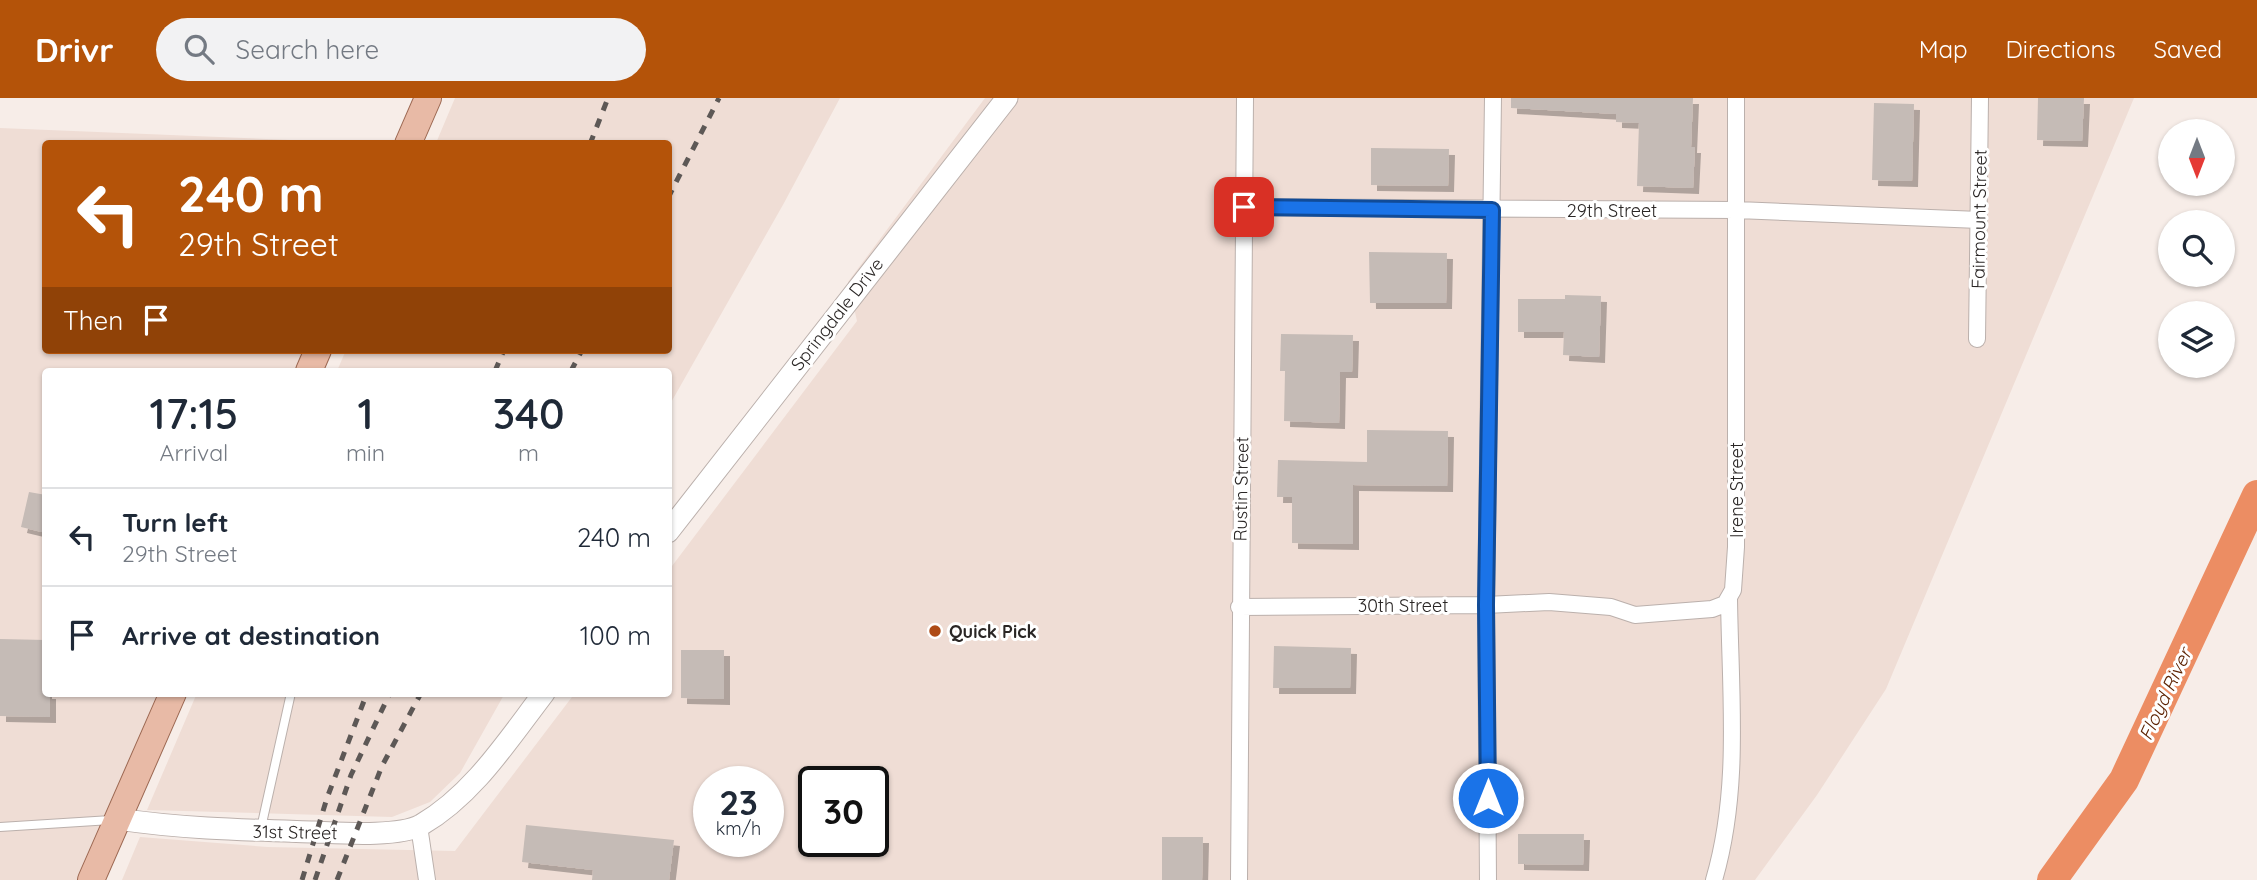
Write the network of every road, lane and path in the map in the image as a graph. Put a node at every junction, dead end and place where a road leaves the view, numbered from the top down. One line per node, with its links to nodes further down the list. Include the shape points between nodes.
1 (428, 98): 7 (main road)
2 (1007, 98): 13 (street, Springdale Drive)
3 (1245, 98): 8 (street, Rustin Street)
4 (1493, 98): 9 (street)
5 (1736, 98): 10 (street, Irene Street)
6 (1980, 98): 11 (street, Fairmount Street)
7 (410, 140)
8 (1244, 207): 9 (street, 29th Street); 16 (street, Rustin Street)
9 (1492, 210): 10 (street, 29th Street); 15 (street)
10 (1737, 210): 11 (street, 29th Street); 14 (street, Irene Street, via 1736,547)
11 (1979, 220): 12 (street, Fairmount Street)
12 (1977, 340)
13 (672, 527)
14 (1729, 597): 15 (street, 30th Street, via 1712,608 1635,615 1611,607 1549,601); 28 (street, Irene Street, via 1732,757 1722,852)
15 (1486, 605): 16 (street, 30th Street); 27 (street)
16 (1239, 607): 26 (street, Rustin Street)
17 (171, 697): 20 (main road)
18 (289, 697): 23 (lane)
19 (541, 697): 21 (street, via 468,788)
20 (118, 820): 22 (lane); 23 (street, 31st Street); 24 (main road)
21 (419, 826): 23 (street, 31st Street, via 356,833); 25 (street)
22 (0, 827)
23 (260, 831)
24 (92, 880)
25 (427, 880)
26 (1239, 880)
27 (1488, 880)
28 (1714, 880)

